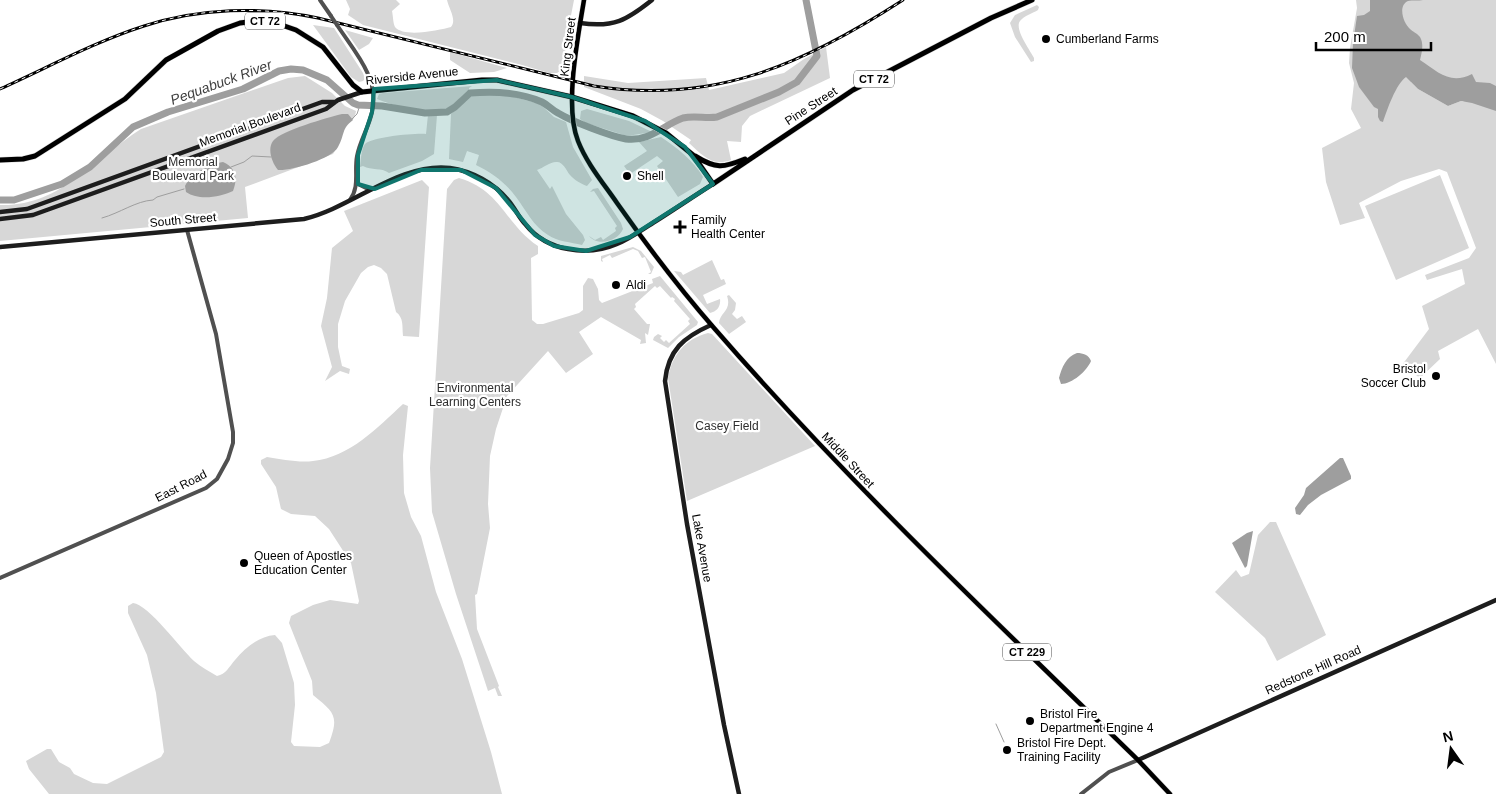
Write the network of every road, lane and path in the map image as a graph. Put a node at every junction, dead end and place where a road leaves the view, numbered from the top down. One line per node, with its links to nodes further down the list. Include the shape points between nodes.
1 (320, 0): 6 (street, bridge, via 364,66)
2 (584, 0): 5 (main road, King Street / CT 229)
3 (652, 0): 5 (main road, via 615,24)
4 (1032, 0): 11 (highway, Pine Street / CT 72, via 853,90)
5 (580, 23): 8 (main road, King Street / CT 229)
6 (374, 89): 7 (highway, Riverside Avenue / CT 72); 8 (highway, Riverside Avenue / CT 72, via 497,80); 13 (street, via 372,112 355,170)
7 (362, 92): 9 (main road, Memorial Boulevard); 12 (highway, Riverside Avenue / CT 72, via 323,47 301,32 272,22 240,23 218,31 166,60 125,99 46,150 23,159)
8 (572, 97): 10 (highway, Riverside Avenue / CT 72, via 647,122 682,144); 20 (main road, Middle Street / CT 229, via 578,142)
9 (336, 101): 17 (main road, Memorial Boulevard, via 322,102 27,209); 18 (main road, Memorial Boulevard, via 326,109 33,215)
10 (693, 155): 11 (highway, CT 72, via 707,164 724,166); 14 (highway, Riverside Avenue / CT 72)
11 (755, 155): 14 (highway, Pine Street / CT 72)
12 (0, 160)
13 (358, 184): 15 (street); 16 (street)
14 (713, 184): 20 (main road, Pine Street)
15 (375, 189): 16 (main road, South Street); 20 (main road, Pine Street, via 421,170 461,170 484,179 496,188 535,235 554,246 586,251 599,249)
16 (348, 202): 19 (main road, South Street, via 304,219)
17 (0, 212)
18 (0, 220)
19 (187, 230): 21 (main road, South Street); 23 (street, East Road, via 216,334 232,420 233,444 225,466 206,488)
20 (638, 233): 22 (main road, Middle Street / CT 229)
21 (0, 247)
22 (711, 325): 25 (main road, Middle Street / CT 229, via 869,497); 26 (main road, Lake Avenue, via 685,340 674,351 667,366 666,388 688,533)
23 (0, 578)
24 (1496, 600): 25 (main road, Redstone Hill Road)
25 (1138, 760): 27 (street, via 1109,772); 28 (main road, Middle Street / CT 229)
26 (739, 794)
27 (1081, 794)
28 (1170, 794)

